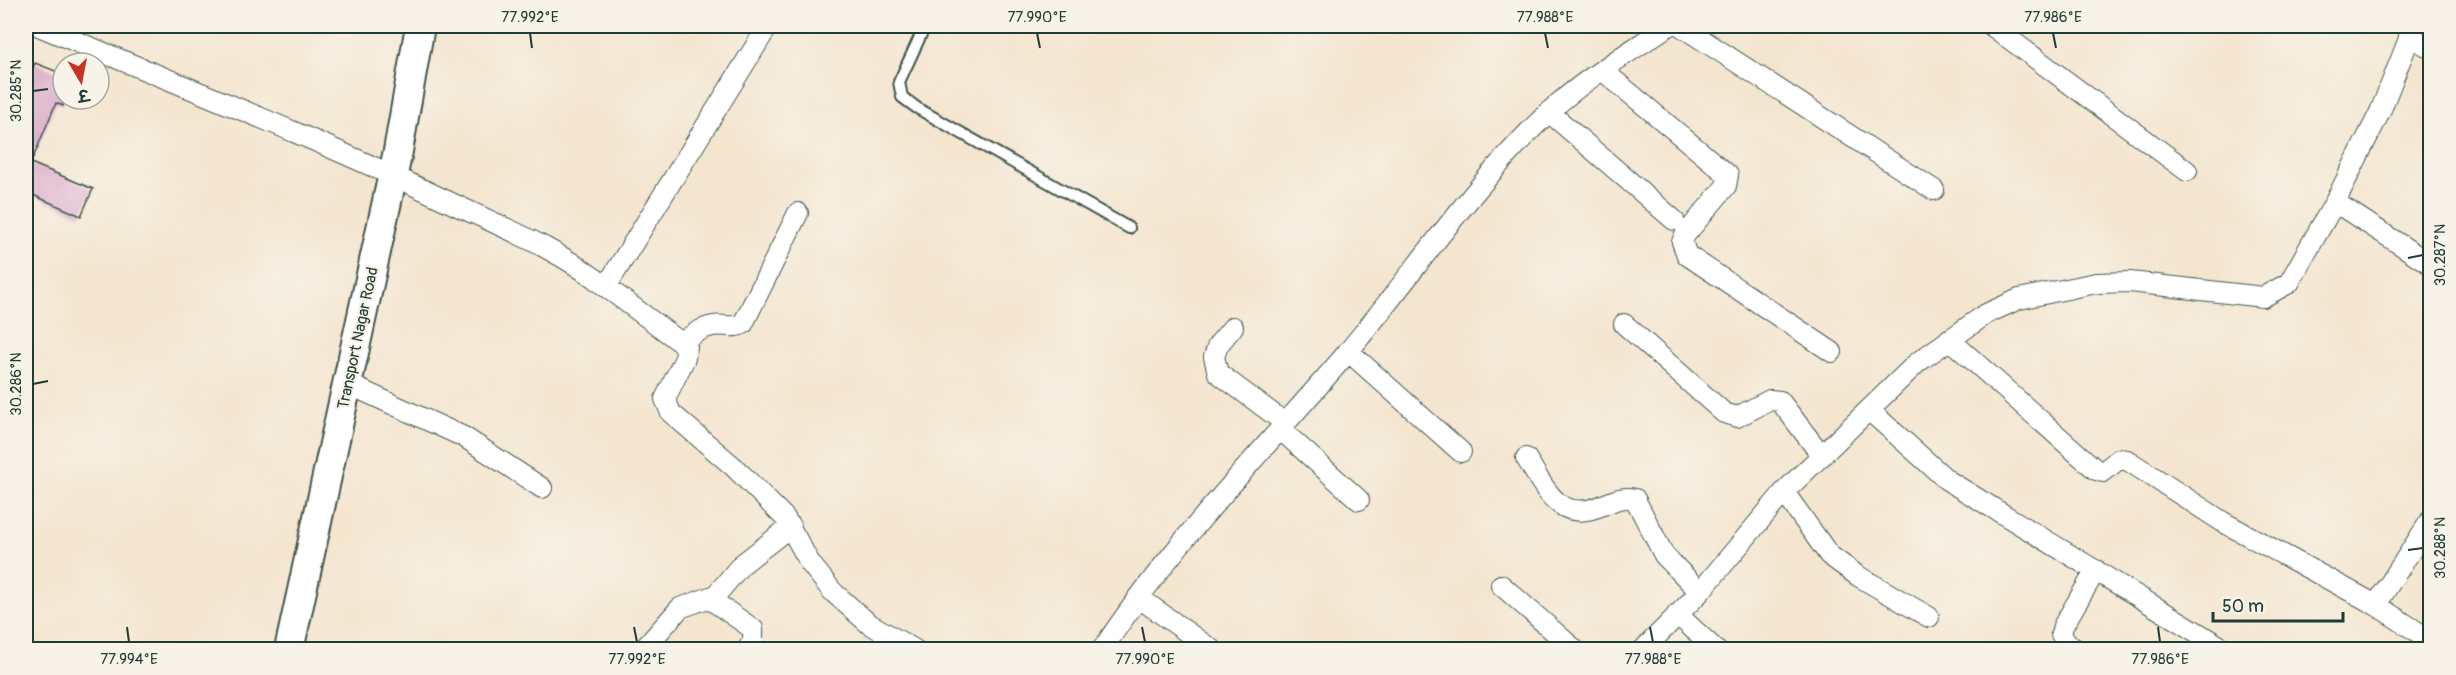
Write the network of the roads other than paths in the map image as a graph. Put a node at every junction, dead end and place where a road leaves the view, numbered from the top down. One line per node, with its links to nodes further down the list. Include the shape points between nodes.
1 (39, 26): 13 (street)
2 (420, 26): 13 (street, Transport Nagar Road)
3 (768, 26): 20 (street)
4 (925, 26): 18 (lane, via 899,82 902,97)
5 (1668, 26): 10 (street)
6 (1680, 26): 14 (street)
7 (1992, 26): 12 (street)
8 (2412, 30): 9 (street); 15 (street, via 2380,112)
9 (2430, 48)
10 (1602, 70): 11 (street); 26 (street, via 1728,175 1726,186 1685,235 1682,242 1687,255)
11 (1549, 112): 17 (street); 25 (street, via 1416,264)
12 (2187, 171)
13 (392, 174): 20 (street, via 541,245 583,268); 27 (street, Transport Nagar Road)
14 (1934, 190)
15 (2335, 202): 19 (street); 23 (street, via 2289,283 2263,297 2130,282 2096,283 2019,299 1986,314)
16 (798, 213): 24 (street, via 743,324 702,329)
17 (1674, 220)
18 (1129, 228)
19 (2430, 264)
20 (606, 287): 24 (street)
21 (1624, 324): 31 (street, via 1724,413 1737,417 1770,400 1779,401)
22 (1233, 327): 29 (street, via 1218,345 1214,357 1218,373)
23 (1949, 339): 28 (street, via 1917,362); 43 (street, via 2096,470 2103,472 2119,459 2127,460 2223,522)
24 (683, 342): 37 (street, via 688,352 665,399 667,409 734,467)
25 (1348, 351): 29 (street); 30 (street)
26 (1832, 352)
27 (348, 384): 33 (street, via 464,437); 47 (street, Transport Nagar Road)
28 (1869, 410): 31 (street); 38 (street, via 1947,480)
29 (1283, 426): 35 (street); 41 (street)
30 (1461, 452)
31 (1822, 456): 34 (street)
32 (1526, 458): 40 (street, via 1555,503 1565,509 1585,511 1626,497 1639,507 1664,555)
33 (542, 489)
34 (1784, 492): 40 (street); 45 (street, via 1829,555)
35 (1359, 500)
36 (2430, 521): 43 (street)
37 (791, 526): 42 (street, via 741,565); 50 (street, via 810,563 833,592 868,623)
38 (2096, 570): 56 (street, via 2061,634); 57 (street)
39 (1501, 585): 53 (street)
40 (1700, 592): 44 (street)
41 (1138, 597): 51 (street); 52 (street)
42 (710, 599): 48 (street, via 680,608); 49 (street, via 753,628 753,641)
43 (2376, 604): 46 (street)
44 (1677, 614): 54 (street); 55 (street)
45 (1929, 617)
46 (2430, 639)
47 (289, 650)
48 (643, 650)
49 (747, 650)
50 (915, 650)
51 (1102, 650)
52 (1212, 650)
53 (1575, 650)
54 (1643, 650)
55 (1716, 650)
56 (2077, 650)
57 (2226, 650)

